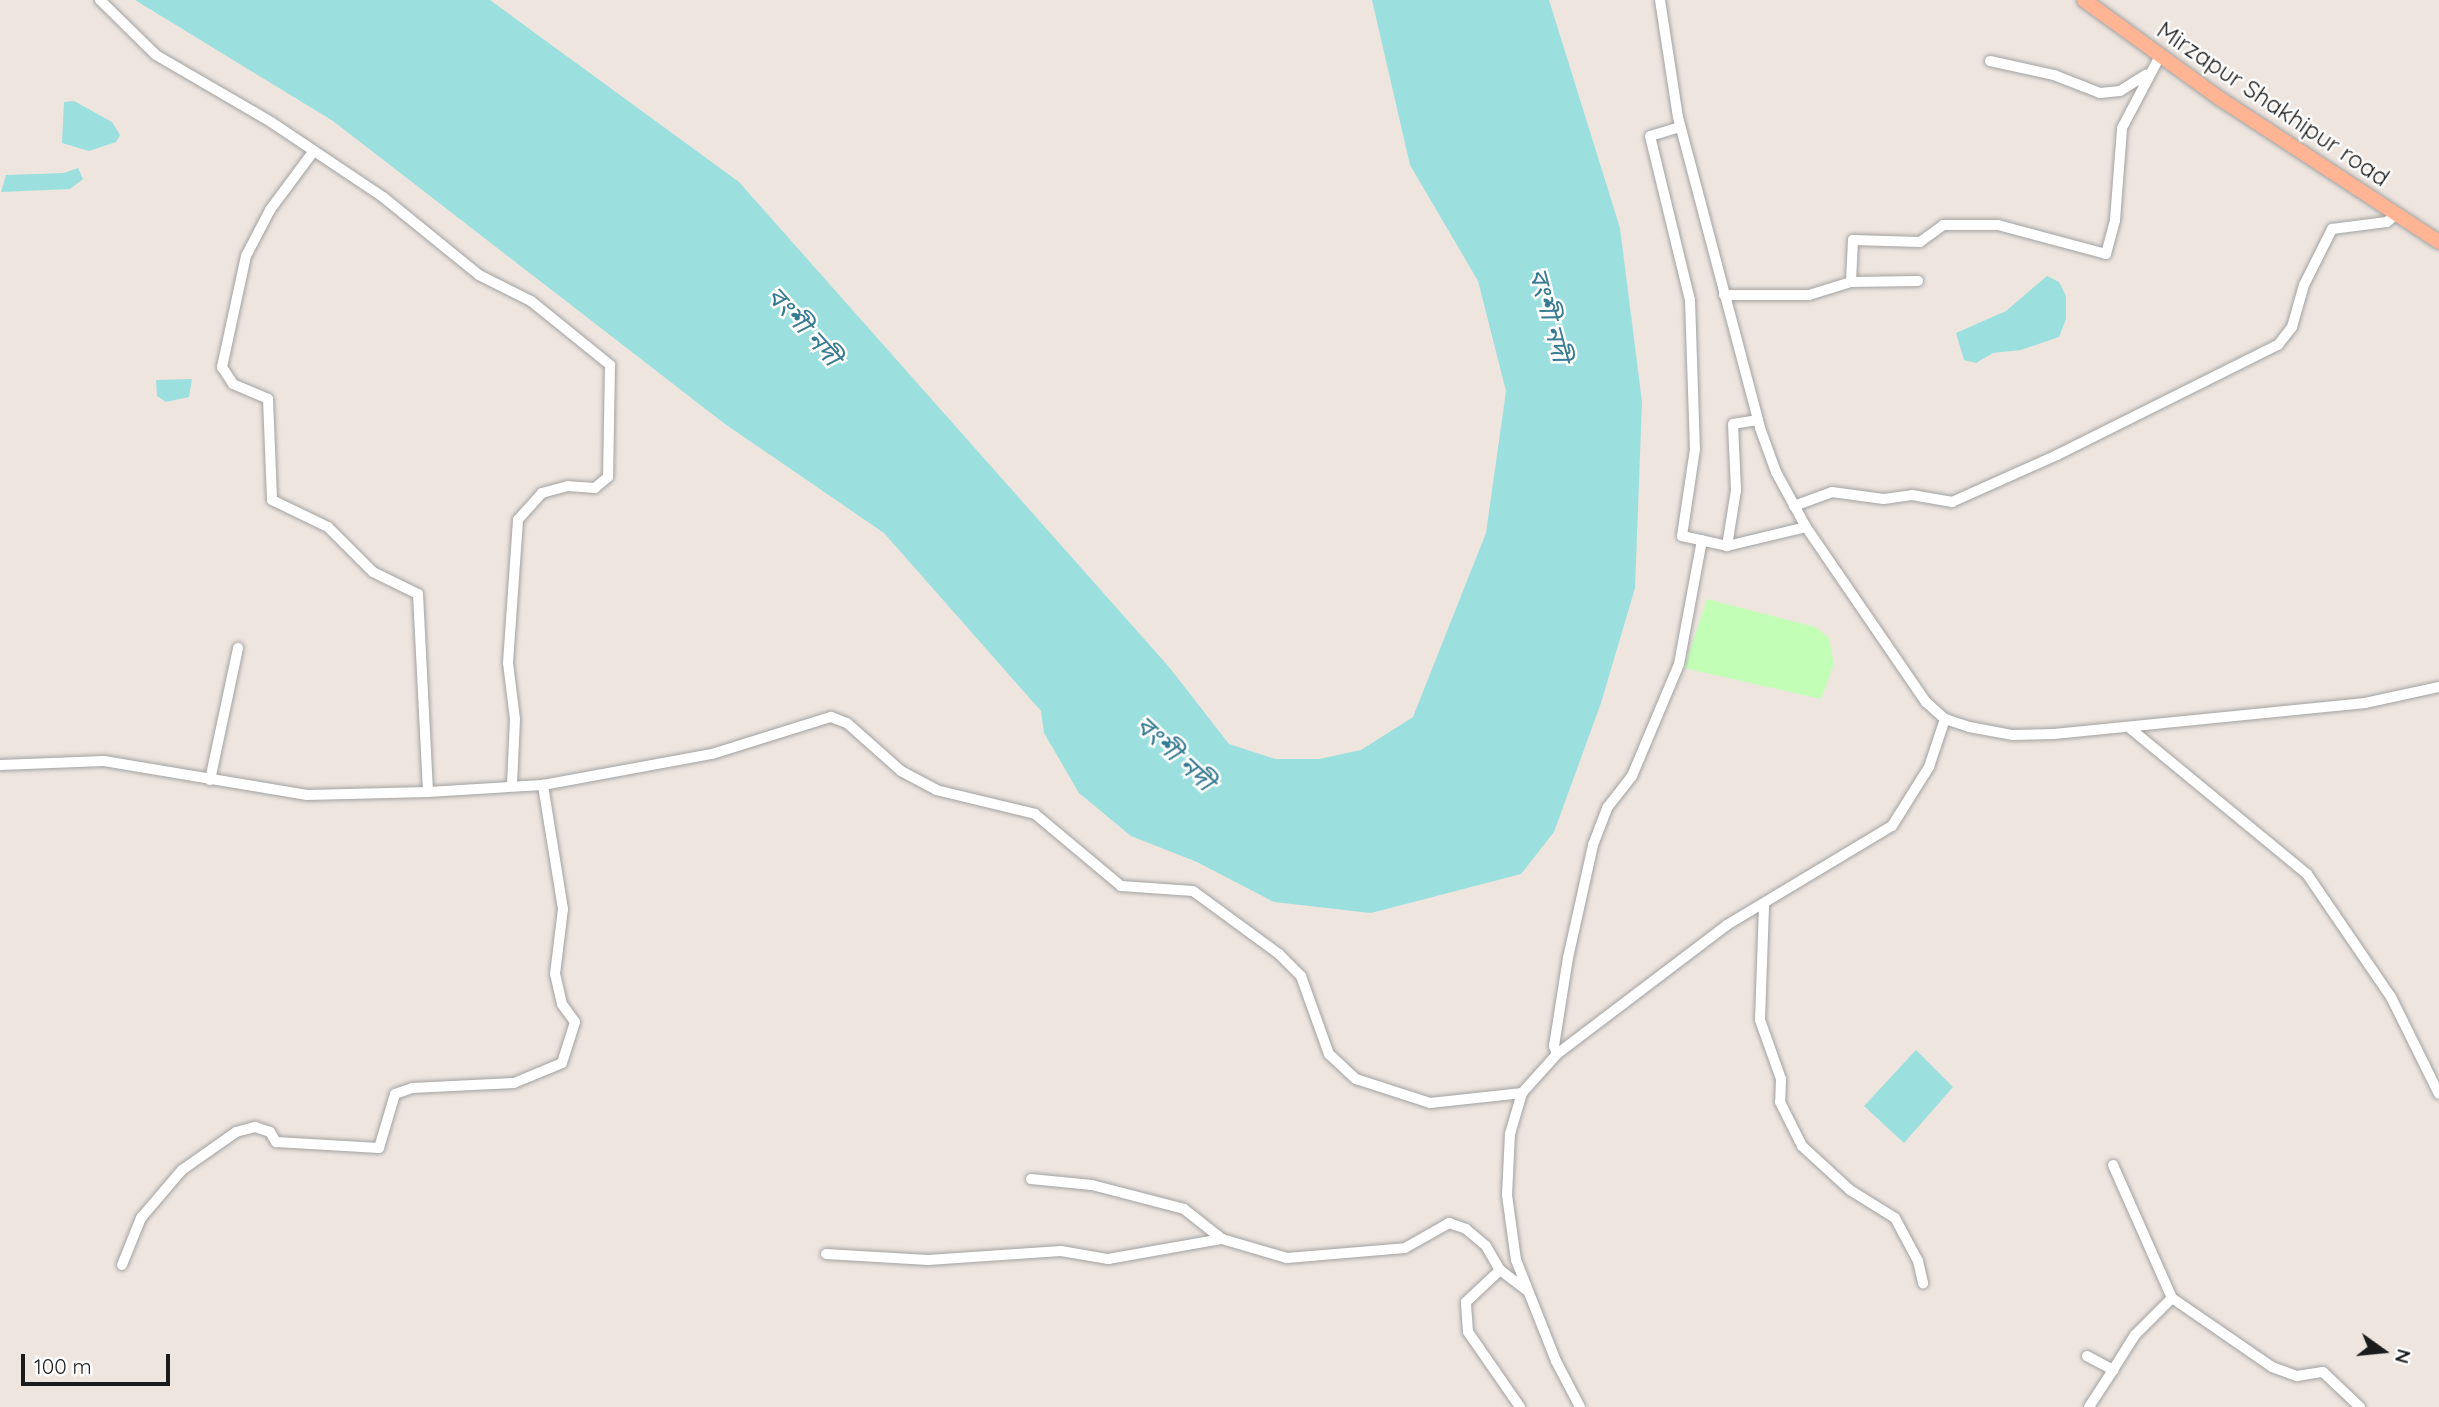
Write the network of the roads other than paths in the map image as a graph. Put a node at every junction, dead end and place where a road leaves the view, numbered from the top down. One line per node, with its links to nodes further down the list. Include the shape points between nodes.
1 (100, 0): 8 (street, via 156,55)
2 (1660, 0): 7 (street, via 1662,36)
3 (2084, 0): 4 (main road, Mirzapur Shakhipur road)
4 (2160, 56): 6 (street); 9 (main road, Mirzapur Shakhipur road)
5 (1990, 61): 6 (street, via 2054,75 2100,93 2119,91)
6 (2151, 71): 12 (street, via 2122,128 2115,220 2106,254 1998,225 1943,225 1920,243 1853,240)
7 (1680, 127): 13 (street); 17 (street, via 1650,136 1687,274 1695,438 1682,536)
8 (313, 152): 26 (street, via 383,197 479,275 540,307 610,365 608,477 595,488 568,486 542,493 518,520 508,663 515,719); 27 (street, via 270,210 246,256 222,367 233,384 268,400 272,500 328,527 373,572 418,594)
9 (2396, 214): 10 (main road, Mirzapur Shakhipur road); 15 (street, via 2387,222 2333,229 2304,285 2292,327 2278,345 2057,455 1952,502 1912,495 1884,499 1832,492)
10 (2439, 242)
11 (1918, 281): 12 (street)
12 (1851, 282): 13 (street, via 1809,295)
13 (1724, 295): 14 (street)
14 (1758, 420): 15 (street); 18 (street, via 1733,424 1736,490)
15 (1794, 506): 16 (street)
16 (1806, 527): 18 (street); 21 (street, via 1926,702)
17 (1702, 540): 18 (street); 29 (street, via 1679,664 1632,776 1607,808 1593,845 1568,958 1554,1046)
18 (1727, 546)
19 (238, 648): 24 (street)
20 (2439, 687): 22 (street, via 2365,703)
21 (1945, 719): 22 (street, via 2013,735); 28 (street, via 1929,766 1892,826)
22 (2131, 729): 31 (street, via 2307,874 2391,997)
23 (0, 765): 24 (street, via 104,761)
24 (210, 780): 27 (street, via 307,794)
25 (543, 785): 26 (street); 30 (street, via 712,754 824,718 840,720 901,771 936,790 1035,814 1121,886 1193,891 1279,954 1301,976 1329,1054 1356,1079 1430,1103); 36 (street, via 563,909 555,974 562,1004 575,1022 562,1063 514,1083 412,1088 395,1094 379,1148 284,1143 255,1127 236,1132 182,1170 141,1218)
26 (512, 786): 27 (street)
27 (428, 792)
28 (1764, 906): 29 (street, via 1727,925); 38 (street, via 1760,1020 1781,1079 1780,1102 1802,1146 1850,1191 1895,1217 1918,1261)
29 (1557, 1054): 30 (street)
30 (1522, 1093): 39 (street, via 1510,1134 1507,1195 1516,1260)
31 (2439, 1094)
32 (2113, 1165): 40 (street)
33 (1031, 1179): 34 (street, via 1092,1185 1184,1209)
34 (1222, 1239): 35 (street, via 1108,1259 1061,1251 928,1260); 37 (street, via 1287,1258 1369,1254 1424,1241 1449,1223 1466,1229 1486,1246)
35 (826, 1254)
36 (122, 1265)
37 (1500, 1270): 39 (street); 43 (street, via 1466,1302 1468,1332)
38 (1923, 1283)
39 (1527, 1290): 44 (street)
40 (2172, 1298): 42 (street, via 2135,1335); 46 (street, via 2272,1367 2297,1376 2323,1372)
41 (2087, 1356): 42 (street)
42 (2113, 1370): 45 (street)
43 (1520, 1407)
44 (1580, 1407)
45 (2089, 1407)
46 (2360, 1407)

